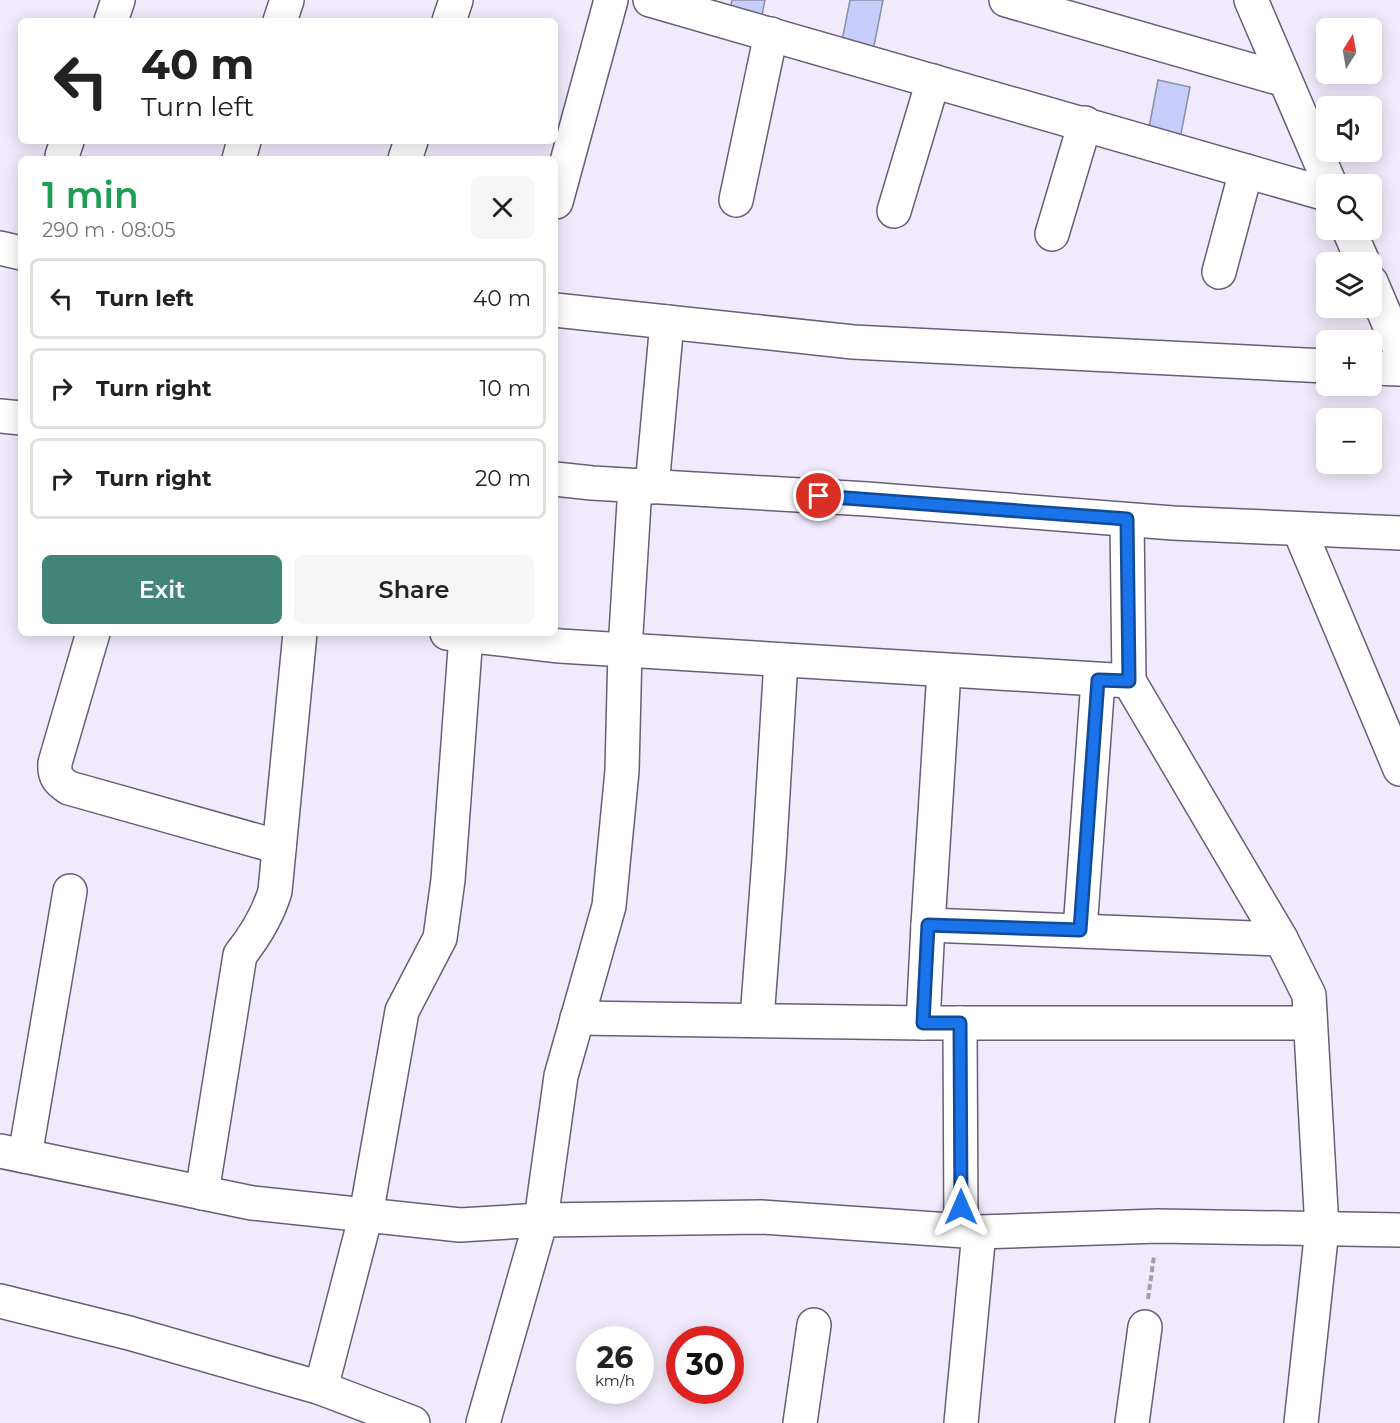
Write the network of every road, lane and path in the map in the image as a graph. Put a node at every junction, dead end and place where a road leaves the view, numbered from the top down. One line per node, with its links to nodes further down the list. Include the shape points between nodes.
1 (118, 0): 8 (street)
2 (287, 0): 9 (street)
3 (456, 0): 10 (street)
4 (612, 0): 18 (street)
5 (650, 0): 11 (street)
6 (1006, 0): 12 (street)
7 (1251, 0): 12 (street)
8 (112, 18)
9 (281, 18)
10 (450, 18)
11 (771, 34): 13 (street); 19 (street)
12 (1285, 80): 16 (street)
13 (933, 81): 14 (street); 20 (street)
14 (1084, 123): 15 (street); 21 (street)
15 (1246, 171): 17 (street); 24 (street)
16 (1326, 174)
17 (1316, 191)
18 (558, 195)
19 (736, 200)
20 (894, 211)
21 (1052, 234)
22 (0, 248): 23 (street)
23 (18, 252)
24 (1219, 272)
25 (1382, 308): 28 (street)
26 (558, 310): 27 (street)
27 (667, 322): 29 (street, via 853,342); 35 (street)
28 (1400, 351)
29 (1316, 365)
30 (1382, 368): 31 (street)
31 (1400, 369)
32 (0, 416): 33 (street)
33 (18, 418)
34 (558, 479): 35 (street)
35 (643, 486): 36 (street); 43 (street)
36 (1127, 519): 37 (street); 46 (street)
37 (1299, 529): 38 (street); 47 (street)
38 (1400, 533)
39 (92, 636): 48 (street, via 55,763 54,773 59,782)
40 (300, 636): 48 (street)
41 (457, 636): 60 (street, via 448,880 440,938 402,1011)
42 (474, 636): 43 (street)
43 (625, 651): 44 (street); 53 (street, via 622,771 609,906)
44 (781, 660): 45 (street); 54 (street)
45 (944, 671): 46 (street); 50 (street)
46 (1113, 681): 51 (street); 52 (street)
47 (1400, 769)
48 (279, 847): 59 (street, via 269,910 240,955)
49 (70, 891): 58 (street)
50 (928, 925): 51 (street); 55 (street)
51 (1080, 930): 52 (street)
52 (1281, 939): 57 (street, via 1309,995)
53 (577, 1018): 54 (street); 61 (street, via 561,1076)
54 (757, 1019): 55 (street)
55 (923, 1023): 56 (street)
56 (960, 1023): 57 (street); 65 (street)
57 (1310, 1023): 63 (street)
58 (12, 1154): 59 (street)
59 (202, 1193): 60 (street, via 252,1203)
60 (366, 1215): 61 (street, via 460,1225); 69 (street)
61 (541, 1220): 65 (street, via 760,1217); 71 (street)
62 (1158, 1226): 63 (street); 65 (street); 68 (path)
63 (1322, 1229): 64 (street); 75 (street)
64 (1400, 1230)
65 (970, 1231): 73 (street)
66 (0, 1301): 69 (street)
67 (814, 1325): 72 (street)
68 (1145, 1327): 74 (street)
69 (321, 1388): 70 (street)
70 (412, 1423)
71 (483, 1423)
72 (800, 1423)
73 (962, 1423)
74 (1132, 1423)
75 (1301, 1423)

